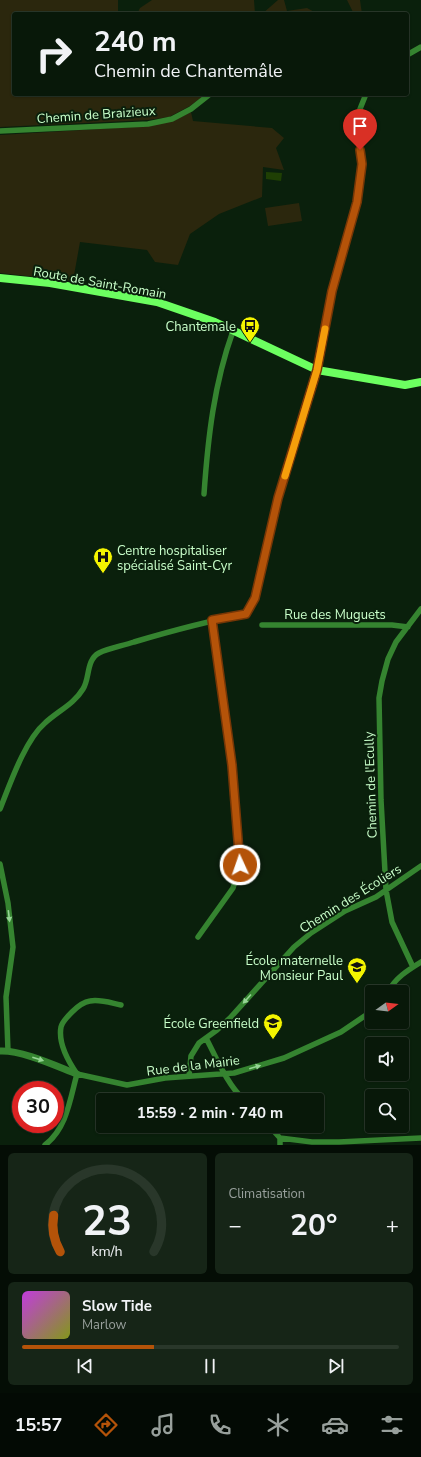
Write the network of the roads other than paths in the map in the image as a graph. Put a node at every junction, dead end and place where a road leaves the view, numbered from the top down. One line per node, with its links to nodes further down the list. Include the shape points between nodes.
1 (421, 47): 2 (street)
2 (409, 54)
3 (207, 96): 5 (street, Chemin de Braizieux, via 172,119 148,124)
4 (365, 96): 8 (street, via 360,109 358,129 362,164 357,202 332,291)
5 (0, 131)
6 (0, 278): 7 (main road, Route de Saint-Romain, via 50,283 157,302)
7 (233, 331): 8 (main road, Route de Saint-Romain); 10 (street, via 211,415)
8 (317, 370): 9 (main road, Route de Saint-Romain, via 406,385); 12 (street, via 278,498 255,598 246,614)
9 (421, 382)
10 (204, 494)
11 (421, 609): 14 (street, Chemin de l'Ecully)
12 (212, 620): 15 (street, via 97,654 90,664 84,688 70,705 45,722 32,737); 19 (street, via 232,765 240,865 233,888)
13 (262, 625): 14 (street, Rue des Muguets)
14 (408, 627): 18 (street, Chemin de l'Ecully, via 396,642 388,659 378,698)
15 (0, 808)
16 (0, 864): 26 (street, one-way to 26, via 13,947 6,997)
17 (421, 866): 18 (street, Chemin des Écoliers)
18 (386, 890): 21 (street, Chemin de l'Ecully, via 392,922); 25 (street, Chemin des Écoliers, one-way to 25, via 345,911 311,933 294,947 230,1018)
19 (198, 937)
20 (421, 962): 21 (street)
21 (413, 967): 22 (street)
22 (392, 985)
23 (121, 1005): 27 (street, via 99,1000 88,1001 78,1006 61,1026 65,1050)
24 (365, 1016): 28 (street, Rue de la Mairie, one-way to 24, via 284,1058 341,1032)
25 (206, 1038): 28 (street); 29 (street, Chemin des Écoliers, via 199,1043 191,1056)
26 (4, 1051): 27 (street, one-way to 27, via 37,1059)
27 (77, 1074): 29 (street, Rue de la Mairie, via 127,1085); 34 (street, via 66,1117 58,1132)
28 (225, 1074): 29 (street, Rue de la Mairie); 30 (street)
29 (189, 1076)
30 (238, 1093)
31 (275, 1133): 32 (street)
32 (280, 1138): 33 (street, via 339,1142); 35 (street)
33 (421, 1138)
34 (46, 1145)
35 (280, 1145)

